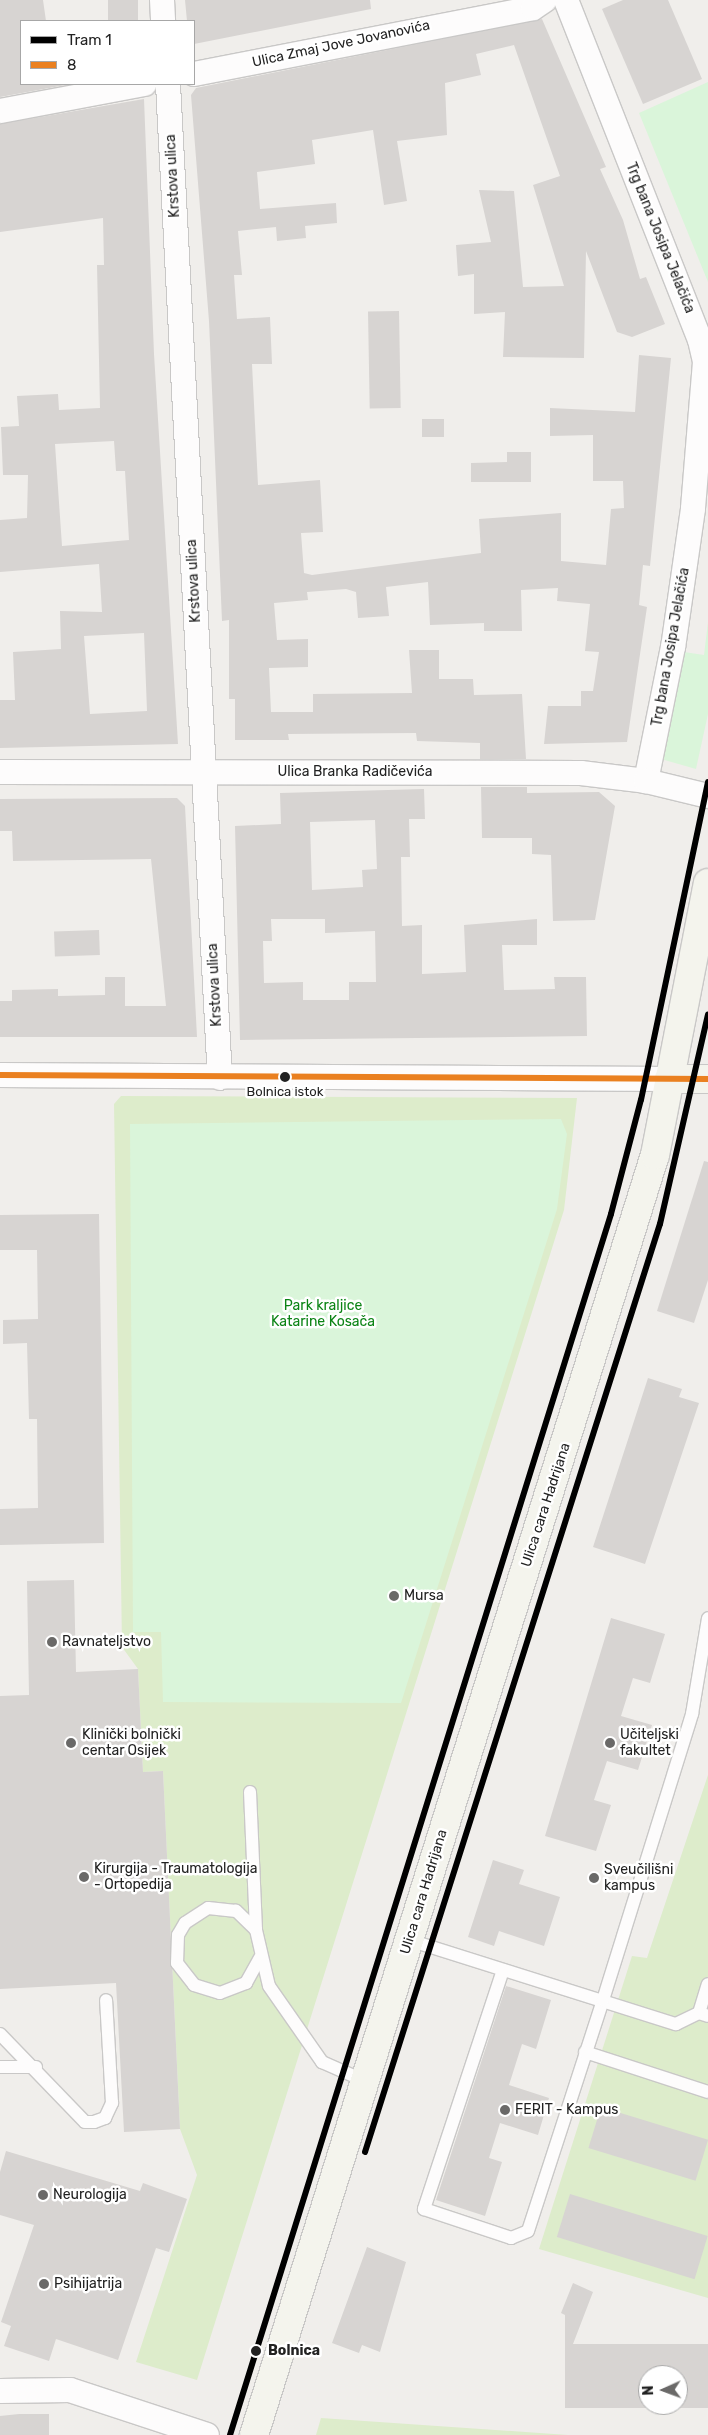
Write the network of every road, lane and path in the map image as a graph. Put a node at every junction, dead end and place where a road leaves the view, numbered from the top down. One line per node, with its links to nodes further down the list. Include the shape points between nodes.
1 (162, 0): 5 (street)
2 (544, 0): 4 (street, Ulica Zmaj Jove Jovanovića, via 533,8)
3 (566, 0): 12 (street, Trg bana Josipa Jelačića, via 700,340 705,362 692,519 673,647)
4 (495, 7): 6 (street, Ulica Zmaj Jove Jovanovića)
5 (163, 20)
6 (195, 74)
7 (138, 85): 9 (street)
8 (168, 85): 11 (street, Krstova ulica)
9 (0, 110)
10 (0, 772): 11 (street, Ulica Branka Radičevića)
11 (204, 772): 12 (street, Ulica Branka Radičevića, via 581,773); 16 (street, Krstova ulica)
12 (646, 781): 13 (street, Ulica Branka Radičevića)
13 (708, 796)
14 (708, 883): 17 (main road)
15 (0, 1075): 16 (street)
16 (220, 1078): 17 (street)
17 (669, 1079): 18 (main road); 22 (main road, Ulica cara Hadrijana, via 655,1155)
18 (708, 1079)
19 (708, 1618): 27 (lane, via 692,1714)
20 (250, 1792): 21 (lane)
21 (256, 1930): 23 (lane); 23 (lane, via 236,1911 222,1907 202,1911 185,1923 178,1935 177,1963 194,1985 220,1993 246,1983)
22 (409, 1940): 24 (lane); 33 (main road, Ulica cara Hadrijana)
23 (260, 1958): 33 (lane, via 268,1986 314,2053 332,2070)
24 (503, 1970): 27 (lane); 30 (lane, via 424,2209 511,2238 528,2231)
25 (708, 1984): 28 (lane)
26 (106, 2000): 32 (lane, via 112,2103 105,2118 84,2122)
27 (603, 2000): 28 (lane, via 676,2024); 30 (lane)
28 (703, 2015)
29 (0, 2034): 32 (lane)
30 (585, 2052): 34 (lane)
31 (0, 2067): 32 (lane)
32 (36, 2067)
33 (365, 2081): 37 (main road, Ulica cara Hadrijana)
34 (708, 2092)
35 (0, 2391): 36 (street, via 70,2390)
36 (207, 2435)
37 (254, 2435)

